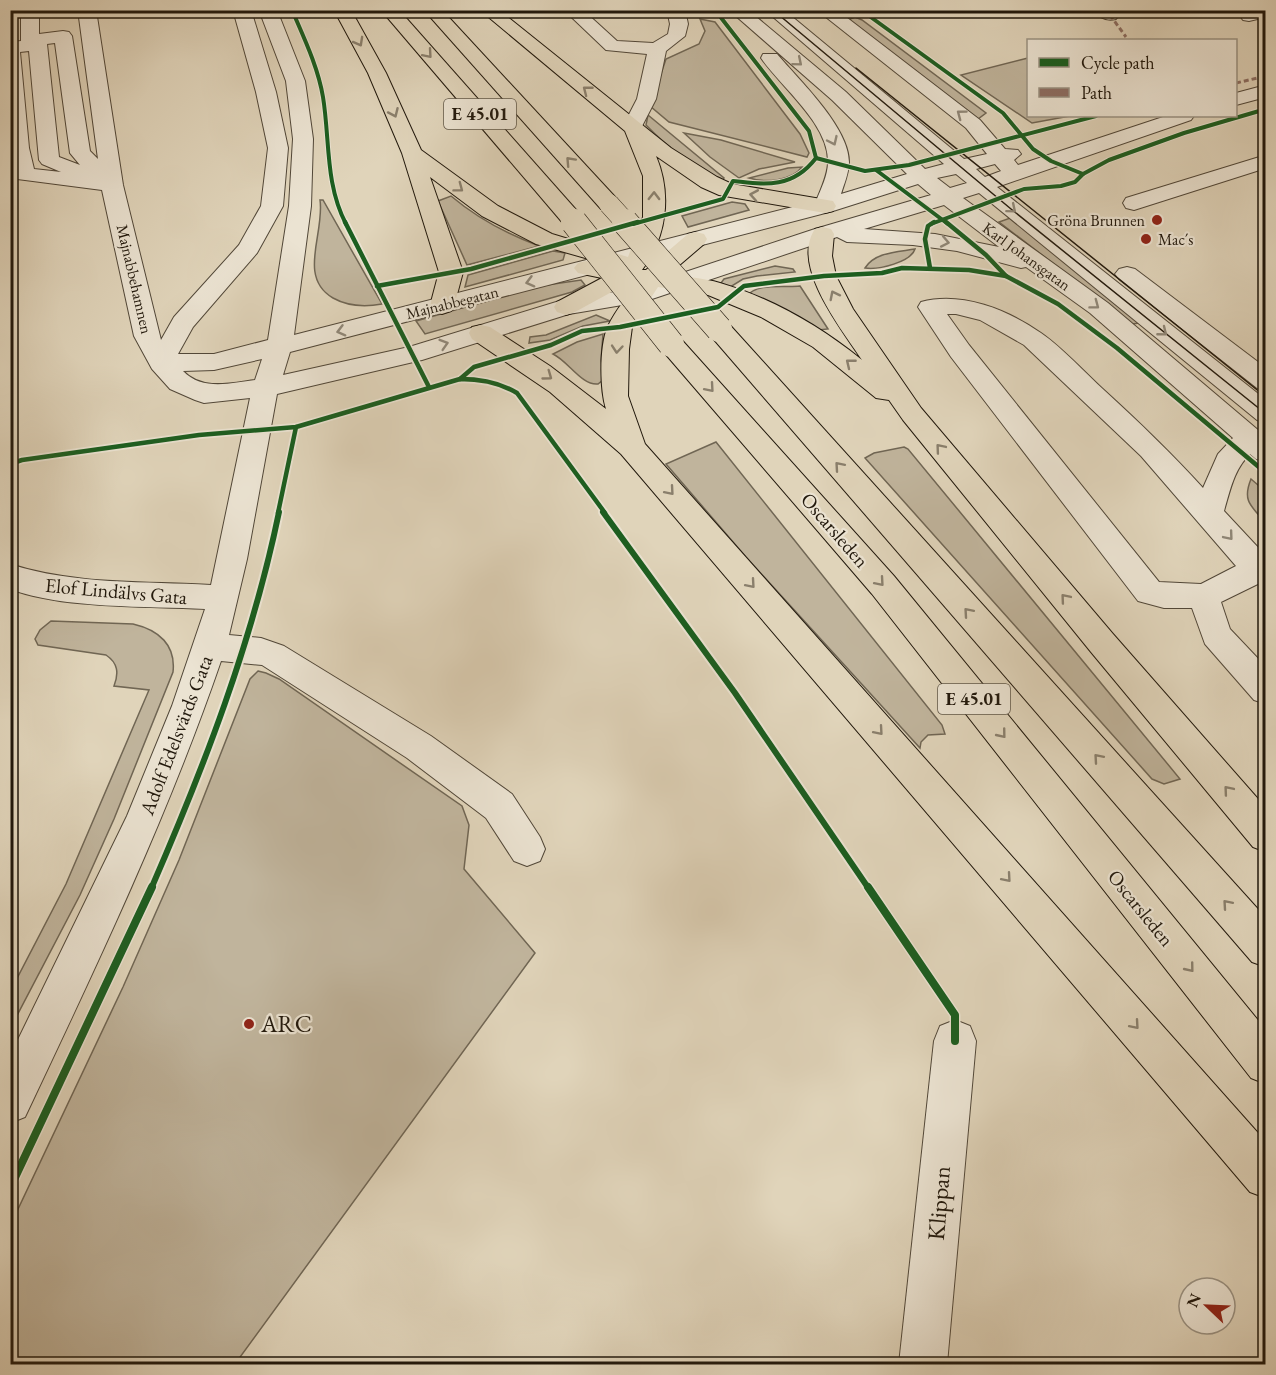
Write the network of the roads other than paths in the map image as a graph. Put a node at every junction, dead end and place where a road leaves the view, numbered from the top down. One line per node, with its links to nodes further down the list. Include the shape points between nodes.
1 (30, 10): 15 (street)
2 (87, 10): 29 (street, Majnabbehamnen)
3 (242, 10): 41 (street, via 278,148 272,206 249,248 183,323)
4 (268, 10): 40 (street, via 292,68 305,139 302,188)
5 (342, 10): 23 (highway, one-way to 23, via 377,73)
6 (389, 10): 59 (highway, Oscarsleden / E 45.01, one-way to 59, bridge, via 570,217 671,344 883,585)
7 (432, 10): 57 (highway, E 45.01, one-way to 7, bridge, via 609,204)
8 (488, 10): 22 (highway, one-way to 8)
9 (572, 10): 16 (street, via 612,46)
10 (676, 10): 16 (street, via 676,36)
11 (736, 10): 28 (street, Karl Johansgatan, one-way to 28, via 839,96); 32 (street, Karl Johansgatan, one-way to 32, via 748,32 827,128 837,146 839,160)
12 (773, 10): 26 (street)
13 (786, 10): 26 (street)
14 (825, 10): 27 (street, one-way to 14, via 973,124)
15 (41, 37): 29 (street, via 63,156); 29 (street, via 34,165)
16 (657, 49): 22 (street, via 654,76 642,114)
17 (1266, 91): 18 (street)
18 (1240, 97): 19 (street)
19 (1266, 110)
20 (1167, 117): 27 (street)
21 (1181, 117): 27 (street)
22 (633, 126): 32 (highway, one-way to 22, via 727,190 686,168); 36 (highway, one-way to 22, via 654,217 654,176)
23 (412, 153): 36 (highway, one-way to 36, via 490,212 544,239); 38 (highway, via 451,272)
24 (10, 159): 29 (street, via 17,180)
25 (1266, 161): 31 (street)
26 (967, 164): 27 (street); 27 (street); 28 (street)
27 (998, 173): 30 (street, Majnabbegatan); 42 (street); 45 (street, one-way to 45, via 1020,216)
28 (921, 176): 30 (street, Karl Johansgatan); 32 (street)
29 (112, 185): 41 (street, Majnabbehamnen, via 146,336)
30 (946, 197): 33 (street, Majnabbegatan); 37 (street, Karl Johansgatan)
31 (1134, 203)
32 (825, 206): 34 (street)
33 (823, 234): 36 (street, Majnabbegatan, via 712,272); 37 (street, Majnabbegatan, one-way to 37, via 925,239 1000,254); 44 (highway, one-way to 33, via 827,282 820,256)
34 (696, 239): 36 (highway)
35 (586, 268): 36 (highway); 38 (street, Majnabbegatan, one-way to 38)
36 (645, 271): 39 (street, Majnabbegatan, via 567,307); 44 (highway, one-way to 36, via 822,340 770,312 711,288); 47 (highway, one-way to 47, via 620,327 616,349 615,396)
37 (1048, 271): 46 (street, Karl Johansgatan, one-way to 46, via 1099,308)
38 (442, 306): 40 (street, Majnabbegatan, one-way to 40)
39 (481, 333): 43 (street, Majnabbegatan, one-way to 39, via 413,354); 47 (highway, one-way to 47, via 581,400)
40 (279, 347): 41 (street, Majnabbegatan, via 214,362); 43 (street, Adolf Edelsvärds Gata)
41 (161, 363): 43 (street, Majnabbehamnen, via 179,383 204,394)
42 (1266, 382)
43 (265, 388): 52 (street, Adolf Edelsvärds Gata)
44 (912, 414): 55 (highway, one-way to 44)
45 (1266, 414)
46 (1261, 444): 48 (street, via 1237,449 1223,470)
47 (631, 447): 61 (highway, one-way to 61)
48 (1209, 513): 49 (street, one-way to 49); 51 (street, via 1150,449 1033,339 988,314 956,306 930,307 960,351 1149,592)
49 (1261, 569): 51 (street)
50 (10, 576): 52 (street, Elof Lindälvs Gata, via 66,589)
51 (1204, 596): 54 (street, via 1216,635)
52 (224, 598): 53 (street, Adolf Edelsvärds Gata)
53 (210, 647): 56 (street, via 273,655 419,747 499,806); 60 (street, Adolf Edelsvärds Gata, via 144,819)
54 (1266, 690)
55 (1266, 835)
56 (527, 849)
57 (1266, 948)
58 (955, 1041): 62 (street, Klippan)
59 (1266, 1063)
60 (10, 1102)
61 (1266, 1176)
62 (923, 1365)

